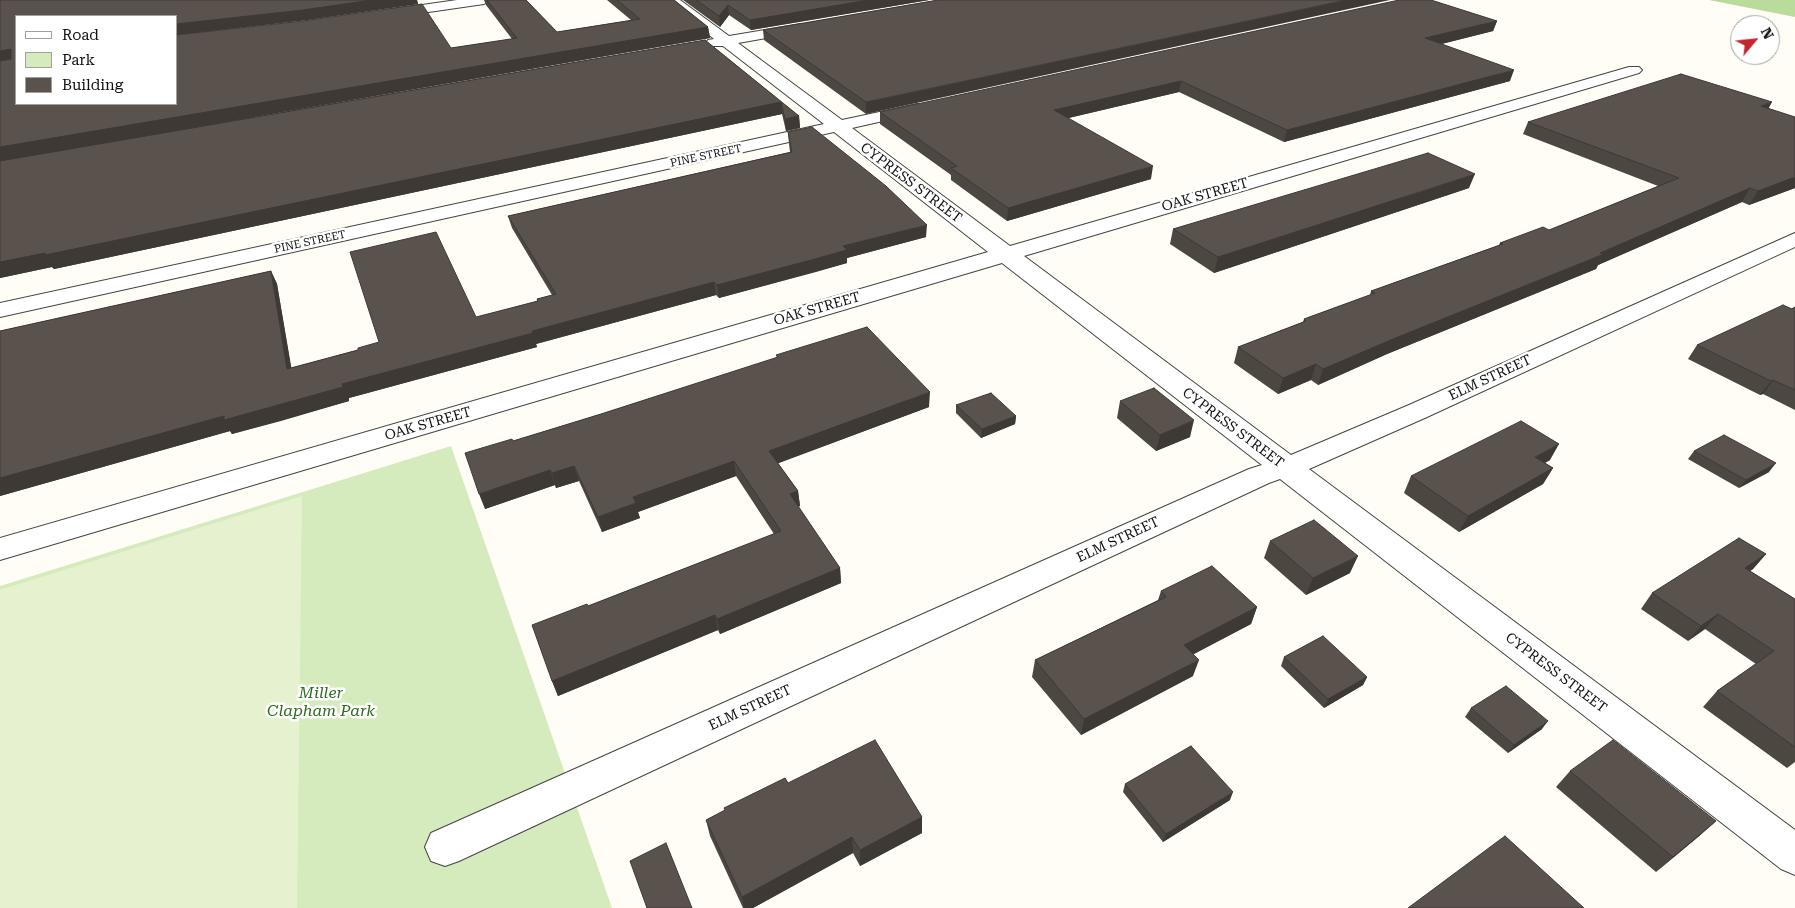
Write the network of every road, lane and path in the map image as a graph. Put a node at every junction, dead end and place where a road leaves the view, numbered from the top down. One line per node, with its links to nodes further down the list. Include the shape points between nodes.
1 (484, 0): 3 (street)
2 (672, 0): 5 (street, CYPRESS STREET)
3 (376, 16)
4 (816, 26): 5 (street)
5 (724, 41): 6 (street); 9 (street, CYPRESS STREET)
6 (698, 46)
7 (1634, 70): 11 (street, OAK STREET)
8 (933, 106): 9 (street, PINE STREET)
9 (837, 127): 11 (street, CYPRESS STREET); 12 (street, PINE STREET)
10 (1795, 239): 13 (street, ELM STREET)
11 (1004, 254): 13 (street, CYPRESS STREET); 14 (street, OAK STREET)
12 (0, 310)
13 (1286, 468): 15 (street, ELM STREET, via 1259,476); 16 (street, CYPRESS STREET)
14 (0, 550)
15 (444, 847)
16 (1795, 855)

